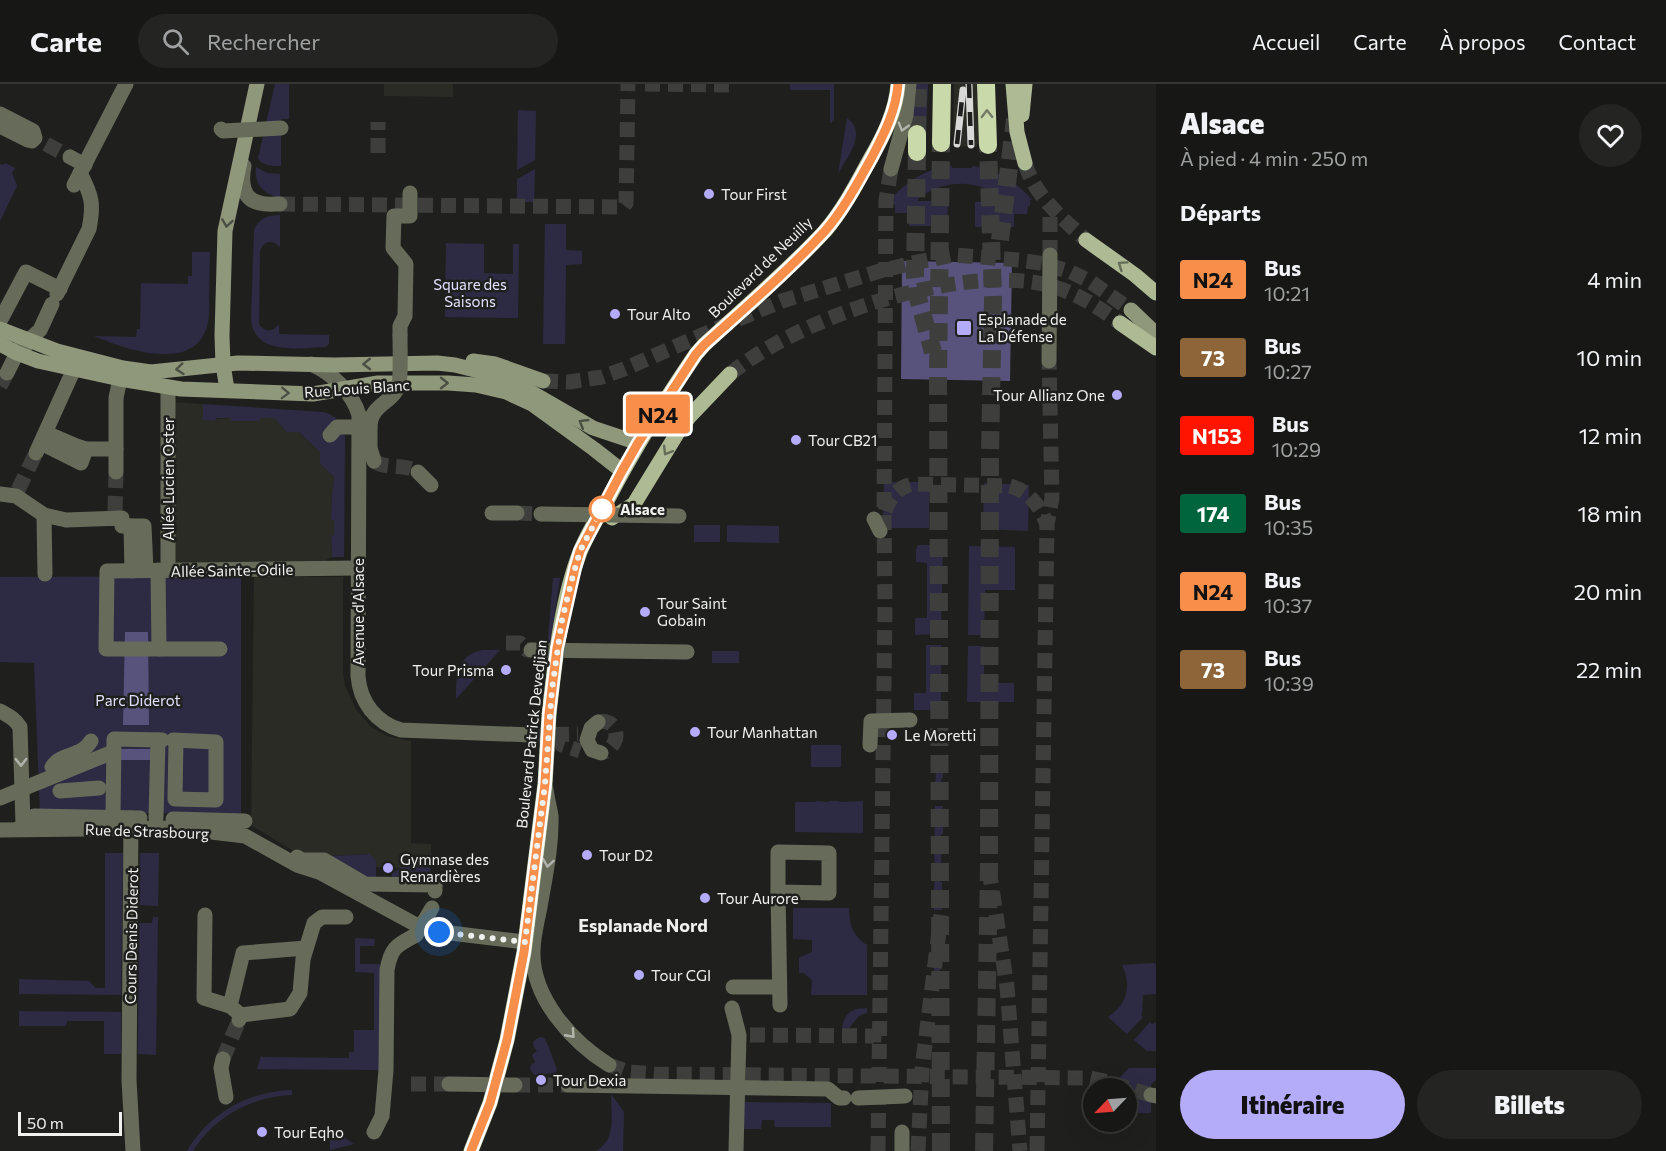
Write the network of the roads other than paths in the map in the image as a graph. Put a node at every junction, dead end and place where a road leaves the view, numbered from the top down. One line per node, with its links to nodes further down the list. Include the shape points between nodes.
1 (126, 84): 20 (street)
2 (257, 84): 14 (main road)
3 (898, 84): 50 (main road, Boulevard de Neuilly, via 890,121 835,218 704,345)
4 (909, 84): 19 (street, one-way to 19, via 906,115)
5 (942, 84): 15 (highway)
6 (986, 84): 16 (highway, one-way to 6)
7 (1013, 84): 13 (main road)
8 (1025, 84): 13 (main road)
9 (0, 114): 10 (street, via 33,131 41,141 28,140)
10 (0, 126)
11 (281, 128): 12 (street, bridge)
12 (221, 129)
13 (1017, 132): 18 (main road)
14 (244, 139): 22 (street, via 247,157 242,182 246,194 259,203); 38 (main road, one-way to 38, via 225,231)
15 (941, 143)
16 (988, 145)
17 (70, 158): 20 (street)
18 (1024, 163)
19 (891, 169)
20 (80, 174): 26 (street, via 91,195 89,229)
21 (410, 193): 49 (street, bridge, via 410,216 394,216 393,248 406,264 399,384 374,411)
22 (280, 204)
23 (1086, 240): 25 (main road, one-way to 23)
24 (1050, 255): 36 (street)
25 (1156, 293)
26 (56, 296): 28 (street, via 26,272); 32 (street, via 40,330)
27 (1131, 310): 31 (main road)
28 (0, 321)
29 (1120, 323): 34 (main road)
30 (0, 329): 32 (main road, Rue Louis Blanc)
31 (1156, 334)
32 (28, 341): 35 (street); 38 (main road, Rue Louis Blanc, one-way to 32, via 151,372)
33 (0, 344): 35 (main road, Rue Louis Blanc)
34 (1156, 348)
35 (17, 353): 40 (main road, Rue Louis Blanc); 41 (street)
36 (1049, 361)
37 (422, 363): 39 (main road, Rue Louis Blanc, one-way to 39); 44 (main road, Rue Louis Blanc, via 483,362); 50 (main road, Rue Louis Blanc, one-way to 37, via 593,428 503,379 447,363)
38 (223, 364): 39 (main road, Rue Louis Blanc); 46 (main road)
39 (311, 364): 47 (street, Avenue d'Alsace)
40 (74, 369): 43 (main road, Rue Louis Blanc); 51 (street, via 41,443 81,462 86,448)
41 (7, 373)
42 (730, 374): 63 (main road, one-way to 63, via 689,417 634,504)
43 (120, 379): 45 (main road, Rue Louis Blanc); 51 (street, via 116,398)
44 (543, 381)
45 (168, 387): 46 (main road, Rue Louis Blanc); 65 (street, Allée Lucien Oster)
46 (227, 390): 47 (main road, Rue Louis Blanc, one-way to 47, via 313,394)
47 (344, 390): 53 (main road, Rue Louis Blanc, one-way to 53, via 378,383 448,383 506,392 546,413); 64 (street, Avenue d'Alsace, via 357,408 360,422)
48 (331, 427): 49 (street, bridge)
49 (370, 427): 52 (street)
50 (638, 443): 53 (main road, Boulevard de Neuilly)
51 (117, 449): 54 (street)
52 (374, 461)
53 (622, 471): 63 (main road, Boulevard de Neuilly)
54 (116, 472)
55 (418, 472): 56 (street)
56 (432, 485)
57 (0, 495): 61 (street, via 17,493)
58 (492, 513): 59 (street)
59 (518, 513)
60 (541, 514): 62 (street, bridge)
61 (44, 515): 65 (street, via 66,520 115,515 122,518 122,526 138,526); 66 (street)
62 (680, 516)
63 (592, 529): 81 (main road, Boulevard Patrick Devedjian, bridge, via 580,551 557,648)
64 (358, 568): 65 (street, Allée Sainte-Odile); 74 (street, Avenue d'Alsace, via 358,683 365,702 379,720 406,731)
65 (152, 573): 67 (street); 67 (street, Allée Sainte-Odile, via 106,571 106,649)
66 (45, 574)
67 (159, 649): 68 (street)
68 (220, 649)
69 (531, 650): 70 (street, bridge)
70 (687, 652)
71 (1, 712): 83 (street, one-way to 83, via 12,717 20,728)
72 (910, 720): 77 (street, via 872,721)
73 (589, 728): 78 (street, via 587,740)
74 (531, 735)
75 (167, 740): 75 (street, via 216,742 216,800 175,799); 79 (street, via 114,739); 87 (street)
76 (91, 741): 80 (street)
77 (870, 746)
78 (591, 751)
79 (114, 752): 80 (street); 86 (street)
80 (60, 766): 82 (street, via 67,790); 83 (street)
81 (545, 784): 97 (main road, Boulevard Patrick Devedjian); 105 (street, one-way to 105, via 551,816 549,856 533,949 534,970 564,1026 582,1046)
82 (99, 788)
83 (22, 789): 84 (street); 90 (street, via 23,824)
84 (0, 798)
85 (34, 816): 86 (street)
86 (113, 817): 88 (street)
87 (156, 818): 88 (street); 89 (street)
88 (131, 823): 89 (street, Rue de Strasbourg, via 178,828); 90 (street, Rue de Strasbourg); 115 (street, Cours Denis Diderot, via 129,1080)
89 (245, 824): 92 (street, via 302,860 324,860 365,884 435,885); 97 (street, Rue de Strasbourg, via 297,865 422,928)
90 (19, 829): 91 (street, Rue de Strasbourg)
91 (0, 830)
92 (435, 891)
93 (778, 892): 100 (street)
94 (432, 908): 112 (street, bridge, via 416,935 396,945 388,960 386,1070 382,1116)
95 (205, 915): 103 (street, via 204,998)
96 (346, 917): 98 (street, via 322,918 314,923)
97 (525, 942): 116 (main road, Boulevard Patrick Devedjian, via 507,1040 490,1103)
98 (306, 948): 103 (street, via 300,993 290,1009); 103 (street, via 243,953)
99 (733, 987): 100 (street)
100 (779, 987): 101 (street)
101 (780, 1005)
102 (732, 1008): 109 (street, via 744,1035)
103 (236, 1014)
104 (224, 1059): 111 (street, via 221,1068)
105 (609, 1065)
106 (449, 1084): 107 (street, bridge)
107 (515, 1085)
108 (568, 1085): 109 (street)
109 (738, 1088): 110 (street, via 828,1089 838,1098 862,1094); 114 (street)
110 (906, 1096)
111 (226, 1097)
112 (374, 1132)
113 (902, 1132): 117 (street)
114 (736, 1145)
115 (133, 1151)
116 (471, 1151)
117 (902, 1151)

